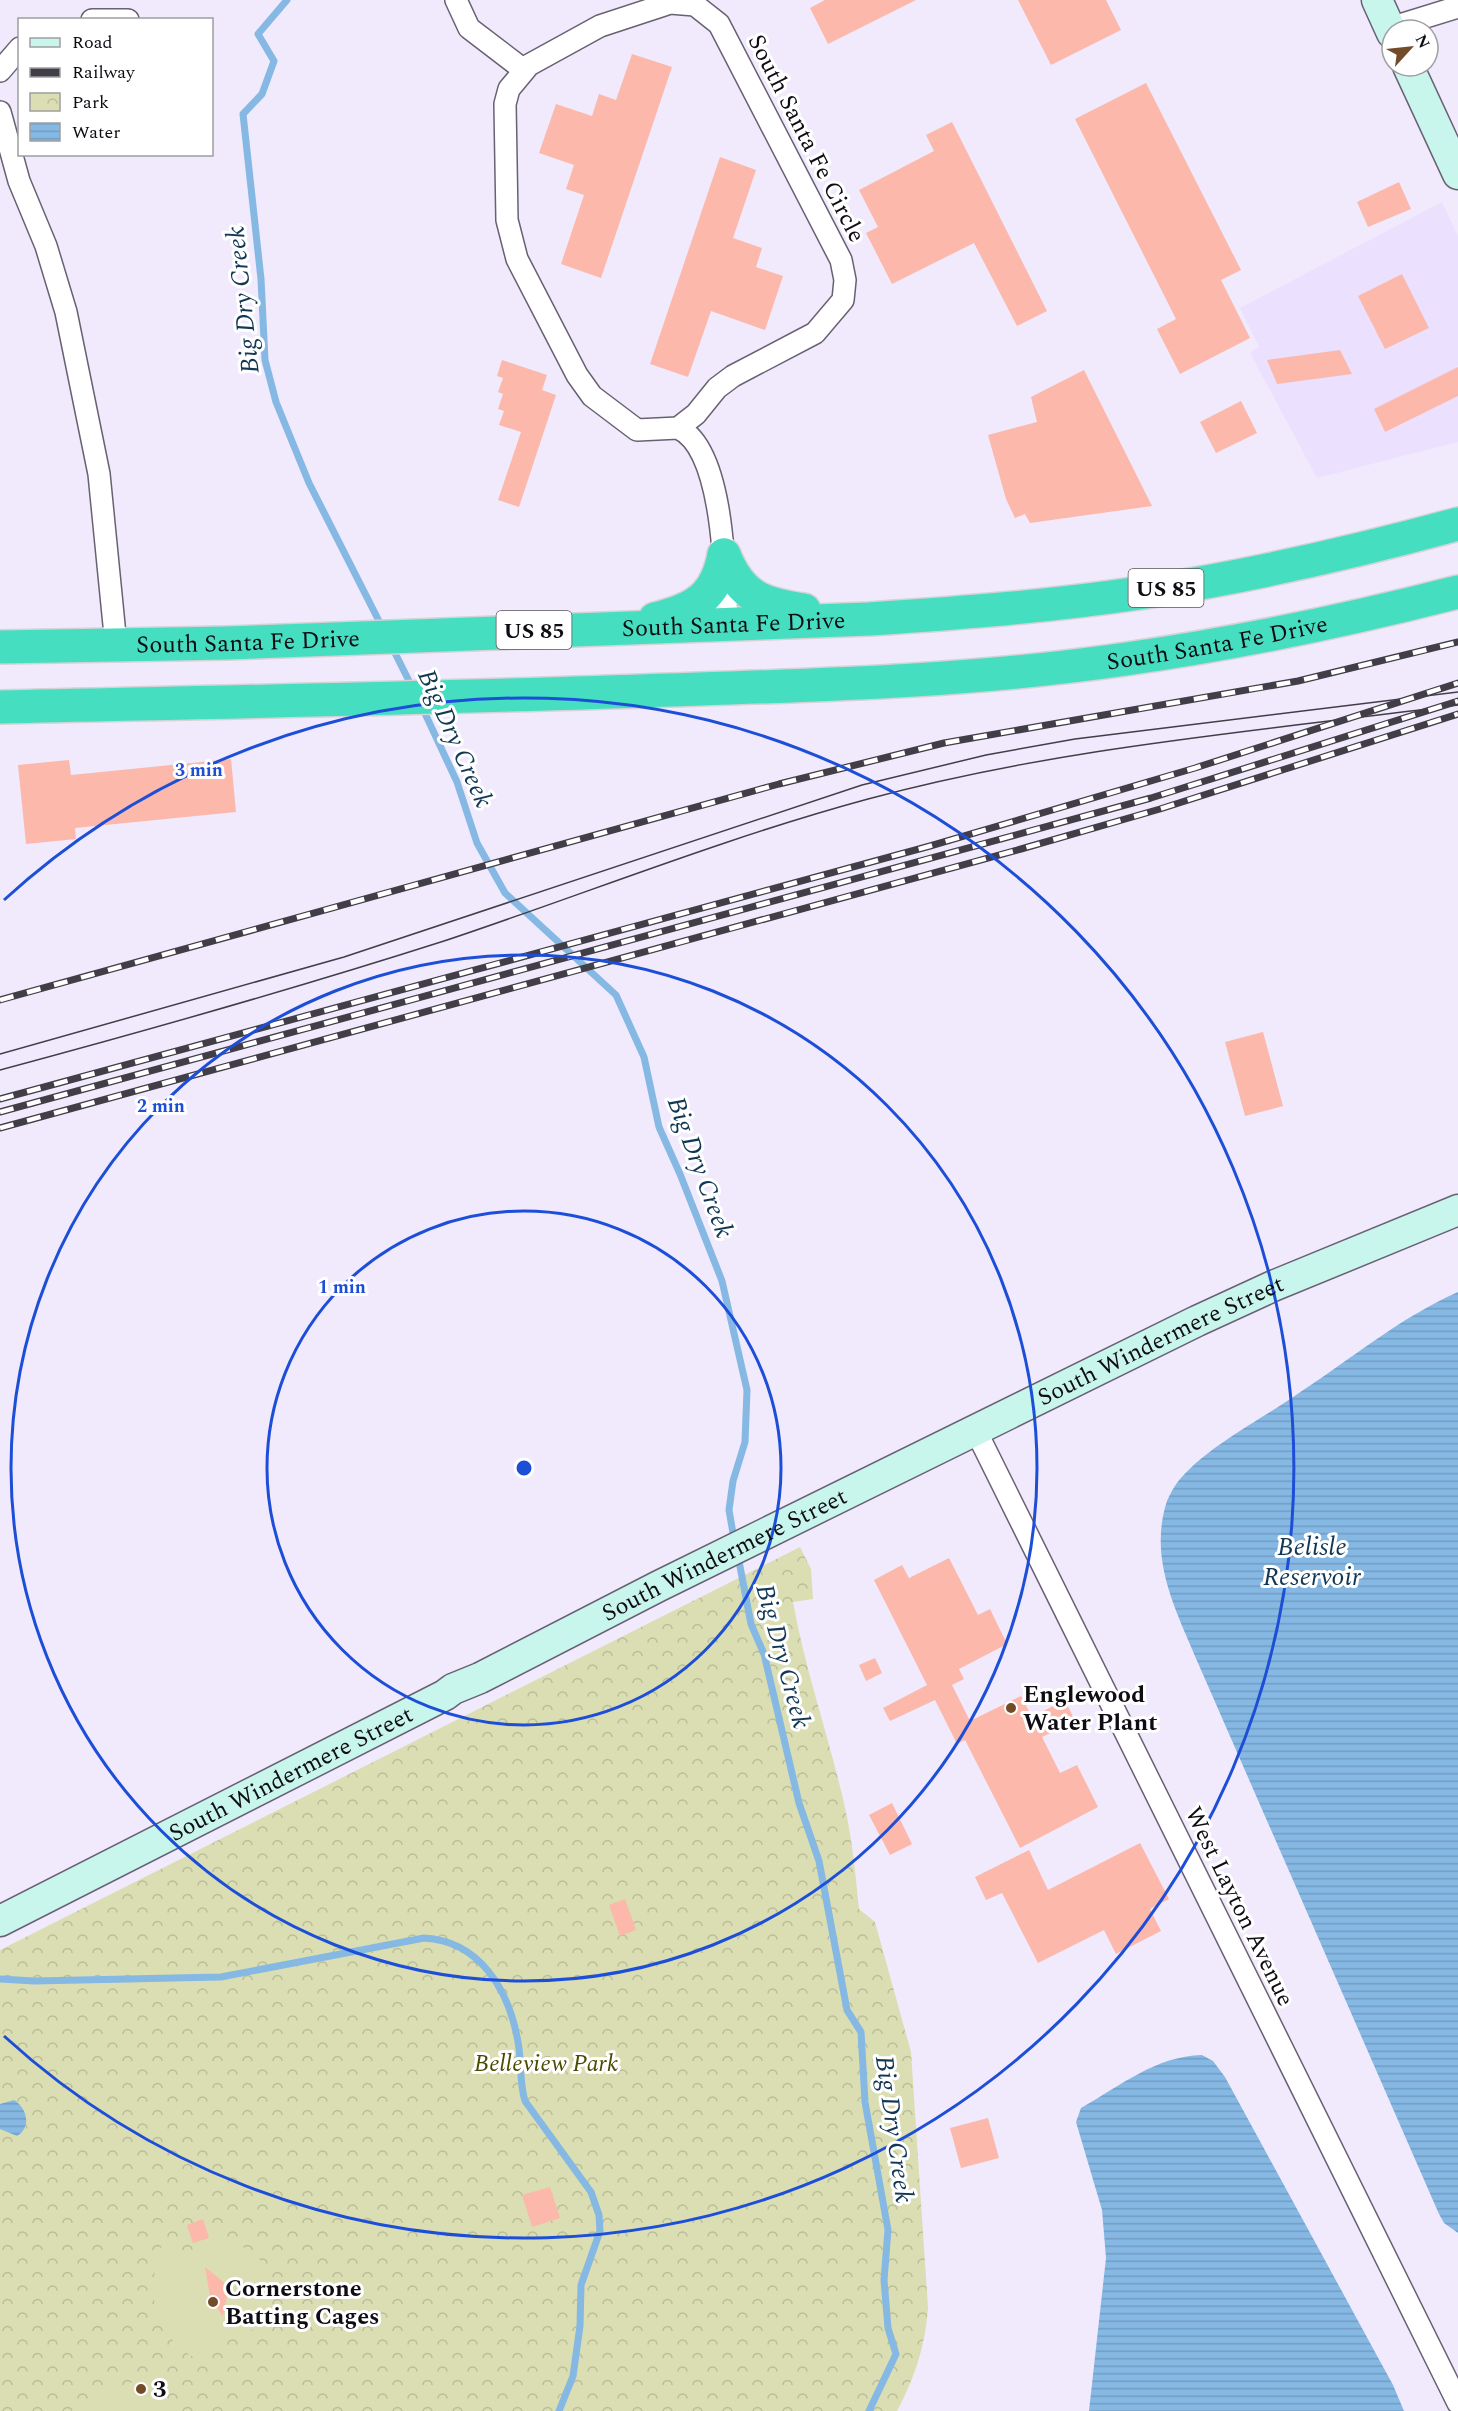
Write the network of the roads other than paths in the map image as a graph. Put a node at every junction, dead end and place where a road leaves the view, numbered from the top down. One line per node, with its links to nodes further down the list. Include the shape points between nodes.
1 (456, 0): 7 (street, via 469,28)
2 (1377, 0): 4 (street)
3 (1458, 7): 5 (street)
4 (1385, 18)
5 (1426, 18)
6 (18, 50): 8 (street)
7 (524, 70): 12 (street, South Santa Fe Circle, via 509,89 505,104 507,220 517,260 592,396 637,430); 12 (street, South Santa Fe Circle, via 600,26 642,10 670,3 695,5 719,24 841,260 843,300 815,333 734,376)
8 (0, 71)
9 (1414, 78): 11 (street)
10 (0, 112): 19 (street, via 19,181 46,246 66,312 99,474)
11 (1458, 174)
12 (678, 428): 14 (street, via 697,446 706,465 717,502)
13 (1458, 524): 16 (highway, South Santa Fe Drive / US 85, via 1303,562 1144,592 963,613)
14 (724, 555): 16 (highway, via 742,587 769,604); 17 (street); 18 (highway, via 715,584 695,604)
15 (1458, 592): 21 (highway, South Santa Fe Drive, via 1232,642 1002,674 871,683 479,697)
16 (869, 619): 17 (highway, South Santa Fe Drive / US 85)
17 (727, 625): 18 (highway, South Santa Fe Drive / US 85)
18 (625, 628): 19 (highway, South Santa Fe Drive / US 85)
19 (116, 645): 20 (highway, South Santa Fe Drive / US 85)
20 (0, 647)
21 (16, 707): 22 (highway)
22 (0, 729)
23 (1458, 1210): 24 (street, South Windermere Street, via 1234,1303)
24 (976, 1431): 25 (street, South Windermere Street, via 659,1586); 26 (street, West Layton Avenue)
25 (0, 1921)
26 (1458, 2403)

